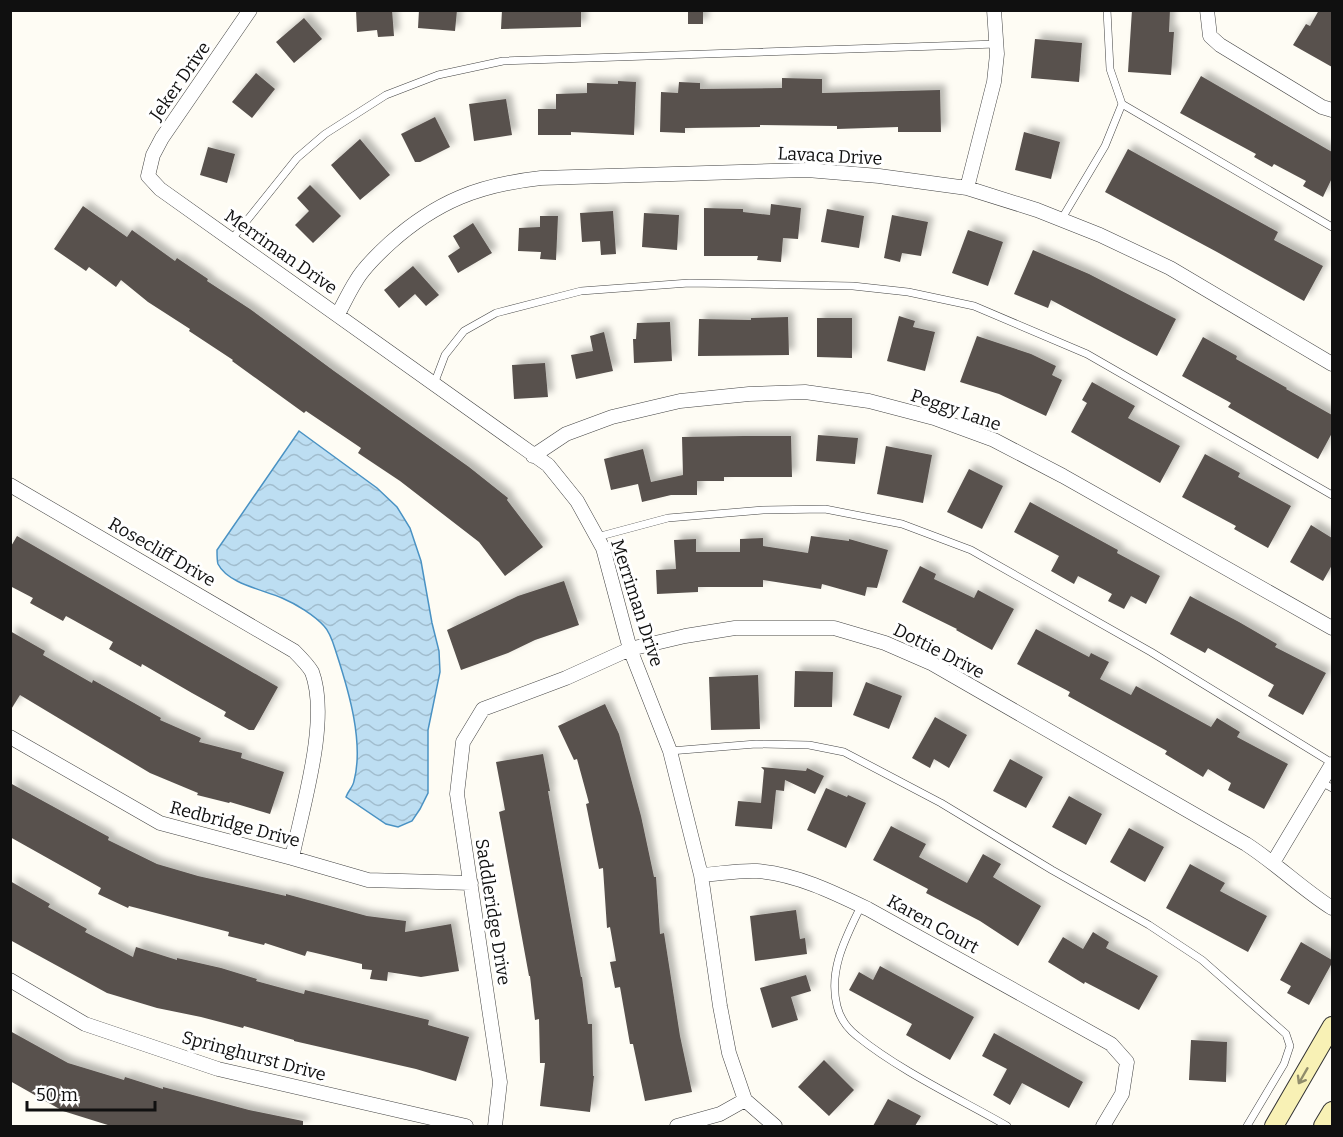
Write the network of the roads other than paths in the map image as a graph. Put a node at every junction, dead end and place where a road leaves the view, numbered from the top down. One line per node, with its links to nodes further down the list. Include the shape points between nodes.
1 (250, 10): 8 (street, Jeker Drive, via 162,138)
2 (994, 10): 5 (street)
3 (1107, 10): 6 (lane, via 1110,69)
4 (1207, 10): 7 (street, via 1210,36 1220,45)
5 (996, 44): 9 (street, via 994,82); 12 (lane, via 503,61 438,75 386,95 325,134 297,158)
6 (1122, 104): 10 (lane, via 1105,146); 11 (lane)
7 (1332, 110)
8 (148, 176): 12 (street, Merriman Drive, via 160,189)
9 (967, 188): 10 (street, Lavaca Drive); 13 (street, Lavaca Drive, via 807,170 508,182 471,192 410,225 357,280)
10 (1061, 220): 14 (street, Lavaca Drive, via 1170,267)
11 (1332, 227)
12 (232, 239): 13 (street, Merriman Drive)
13 (338, 314): 15 (street, Merriman Drive)
14 (1332, 364)
15 (434, 384): 16 (street, Merriman Drive); 18 (lane, via 446,355 464,331 496,313 581,291 689,284 853,286 908,292 975,306 1087,354)
16 (533, 456): 19 (street, Merriman Drive, via 548,465 577,501); 20 (street, Peggy Lane, via 566,434 612,417 680,401 805,392 869,401 934,418 994,440)
17 (10, 485): 27 (street, Rosecliff Drive, via 294,651 311,671 319,708 314,754)
18 (1332, 495)
19 (597, 537): 21 (street, Merriman Drive); 25 (lane, via 668,518 764,510 825,509 902,524 971,550 1151,652)
20 (1332, 628)
21 (630, 649): 22 (street, Dottie Drive); 24 (street, Merriman Drive); 28 (street, Dottie Drive, via 725,630 788,627 834,628 885,643 932,663)
22 (483, 709): 30 (street, Saddleridge Drive, via 463,742 457,794)
23 (10, 737): 27 (street, Redbridge Drive, via 160,823)
24 (670, 751): 29 (street, Merriman Drive); 43 (lane, via 766,744 808,745 844,752 941,803 1202,960 1286,1034 1290,1046 1284,1064)
25 (1332, 763): 26 (street)
26 (1327, 785): 28 (street)
27 (292, 858): 30 (street, Redbridge Drive, via 368,880)
28 (1274, 861): 32 (street, Dottie Drive)
29 (700, 875): 31 (street, Karen Court, via 756,871 789,877); 35 (street, Merriman Drive, via 727,1041)
30 (471, 883): 38 (street, Saddleridge Drive, via 501,1082)
31 (861, 906): 41 (lane, via 836,966 837,1007 845,1023 856,1036 888,1058); 42 (street, Karen Court, via 1111,1044 1127,1062 1122,1094)
32 (1332, 908)
33 (10, 980): 37 (street, Springhurst Drive, via 85,1024 218,1069)
34 (1332, 1026): 44 (main road, one-way to 44)
35 (745, 1100): 39 (street, via 720,1114); 40 (street)
36 (1332, 1111): 45 (main road)
37 (465, 1126)
38 (495, 1126)
39 (676, 1126)
40 (776, 1126)
41 (1007, 1126)
42 (1103, 1126)
43 (1247, 1126)
44 (1274, 1126)
45 (1323, 1126)

